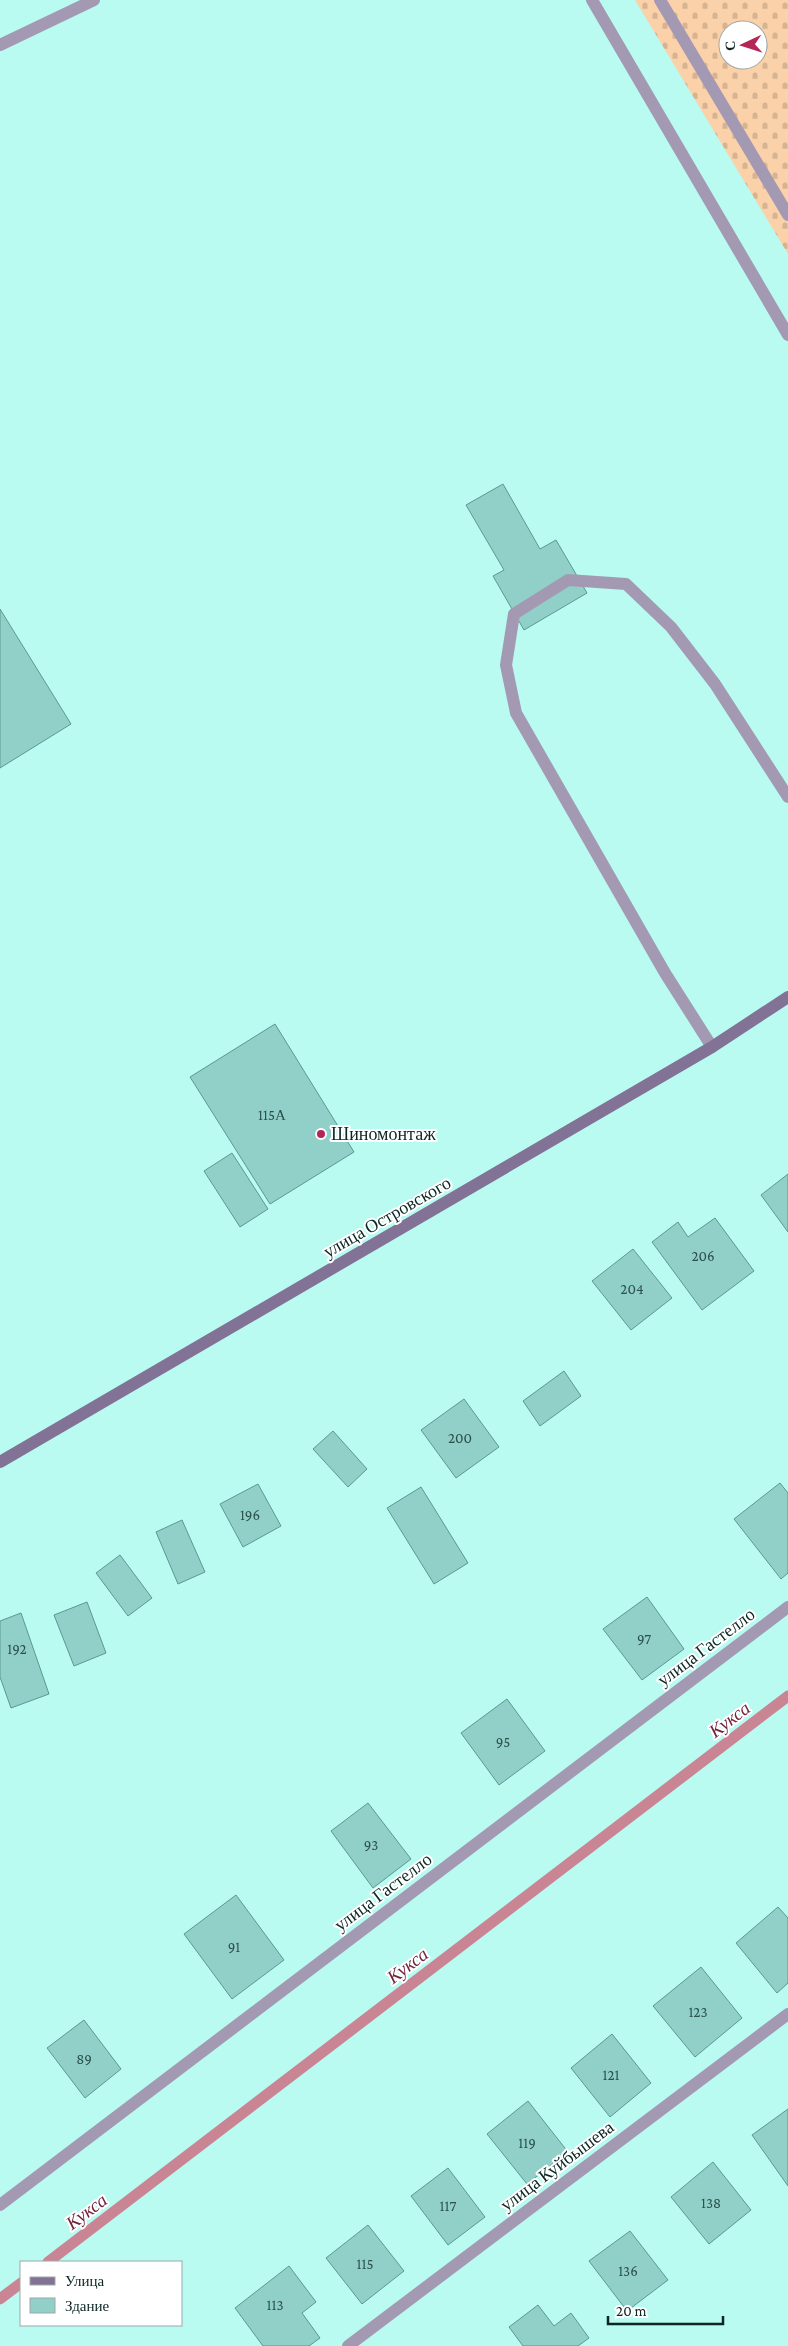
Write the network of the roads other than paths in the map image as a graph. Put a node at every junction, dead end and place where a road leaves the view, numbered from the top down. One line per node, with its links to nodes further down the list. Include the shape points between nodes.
1 (94, 0): 4 (street)
2 (592, 0): 7 (street)
3 (660, 0): 6 (street)
4 (79, 3): 5 (street)
5 (0, 45)
6 (788, 215)
7 (788, 335)
8 (788, 797): 10 (street, via 710,677 671,627 626,584 568,580 514,614 506,665 516,713 665,973)
9 (788, 998): 10 (street, улица Островского)
10 (712, 1048): 11 (street, улица Островского)
11 (0, 1462)
12 (788, 1607): 14 (street, улица Гастелло)
13 (788, 2014): 15 (street, улица Куйбышева)
14 (0, 2206)
15 (348, 2346)

